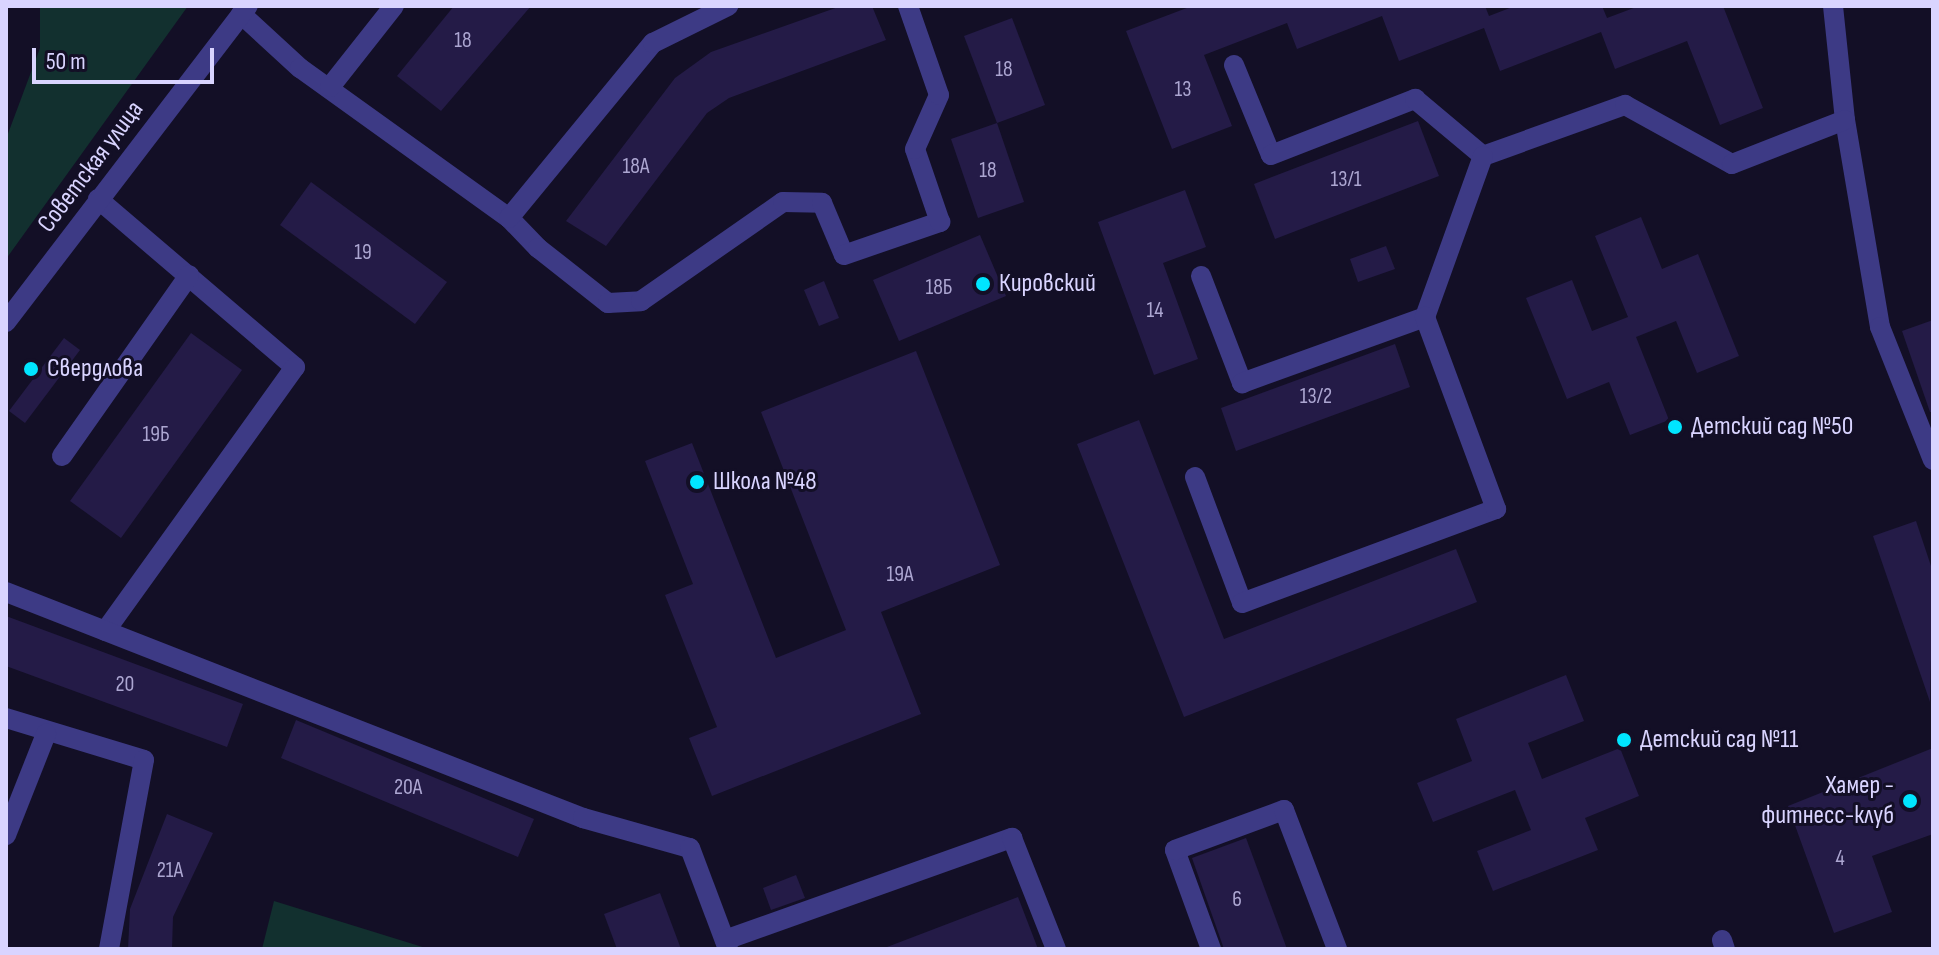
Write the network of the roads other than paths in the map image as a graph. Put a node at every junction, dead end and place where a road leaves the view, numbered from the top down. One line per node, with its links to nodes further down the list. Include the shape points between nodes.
1 (394, 6): 7 (street)
2 (728, 6): 11 (street, via 653,43)
3 (908, 6): 11 (street, via 939,95 915,149 940,222 844,255 822,203 783,202 641,301 608,303)
4 (1833, 6): 8 (street)
5 (244, 10): 7 (street, via 300,68); 10 (street, Советская улица)
6 (1234, 65): 9 (street, via 1271,155 1415,99)
7 (330, 87): 11 (street)
8 (1845, 120): 9 (street, via 1732,164 1625,105); 17 (street, via 1880,327)
9 (1483, 156): 14 (street)
10 (98, 199): 12 (street); 15 (street, Советская улица)
11 (509, 218)
12 (189, 275): 16 (street); 20 (street, via 295,367)
13 (1201, 276): 14 (street, via 1242,383)
14 (1425, 317): 18 (street, via 1496,509 1242,603)
15 (6, 322)
16 (62, 456)
17 (1933, 460)
18 (1195, 477)
19 (6, 592): 20 (street)
20 (105, 631): 24 (street, via 583,818 690,848)
21 (6, 718): 22 (street)
22 (46, 734): 23 (street); 25 (street, via 144,760)
23 (6, 835)
24 (727, 945): 26 (street, via 1012,838)
25 (109, 949)
26 (1056, 949)
27 (1211, 949): 28 (street, via 1175,850 1284,810)
28 (1337, 949)

